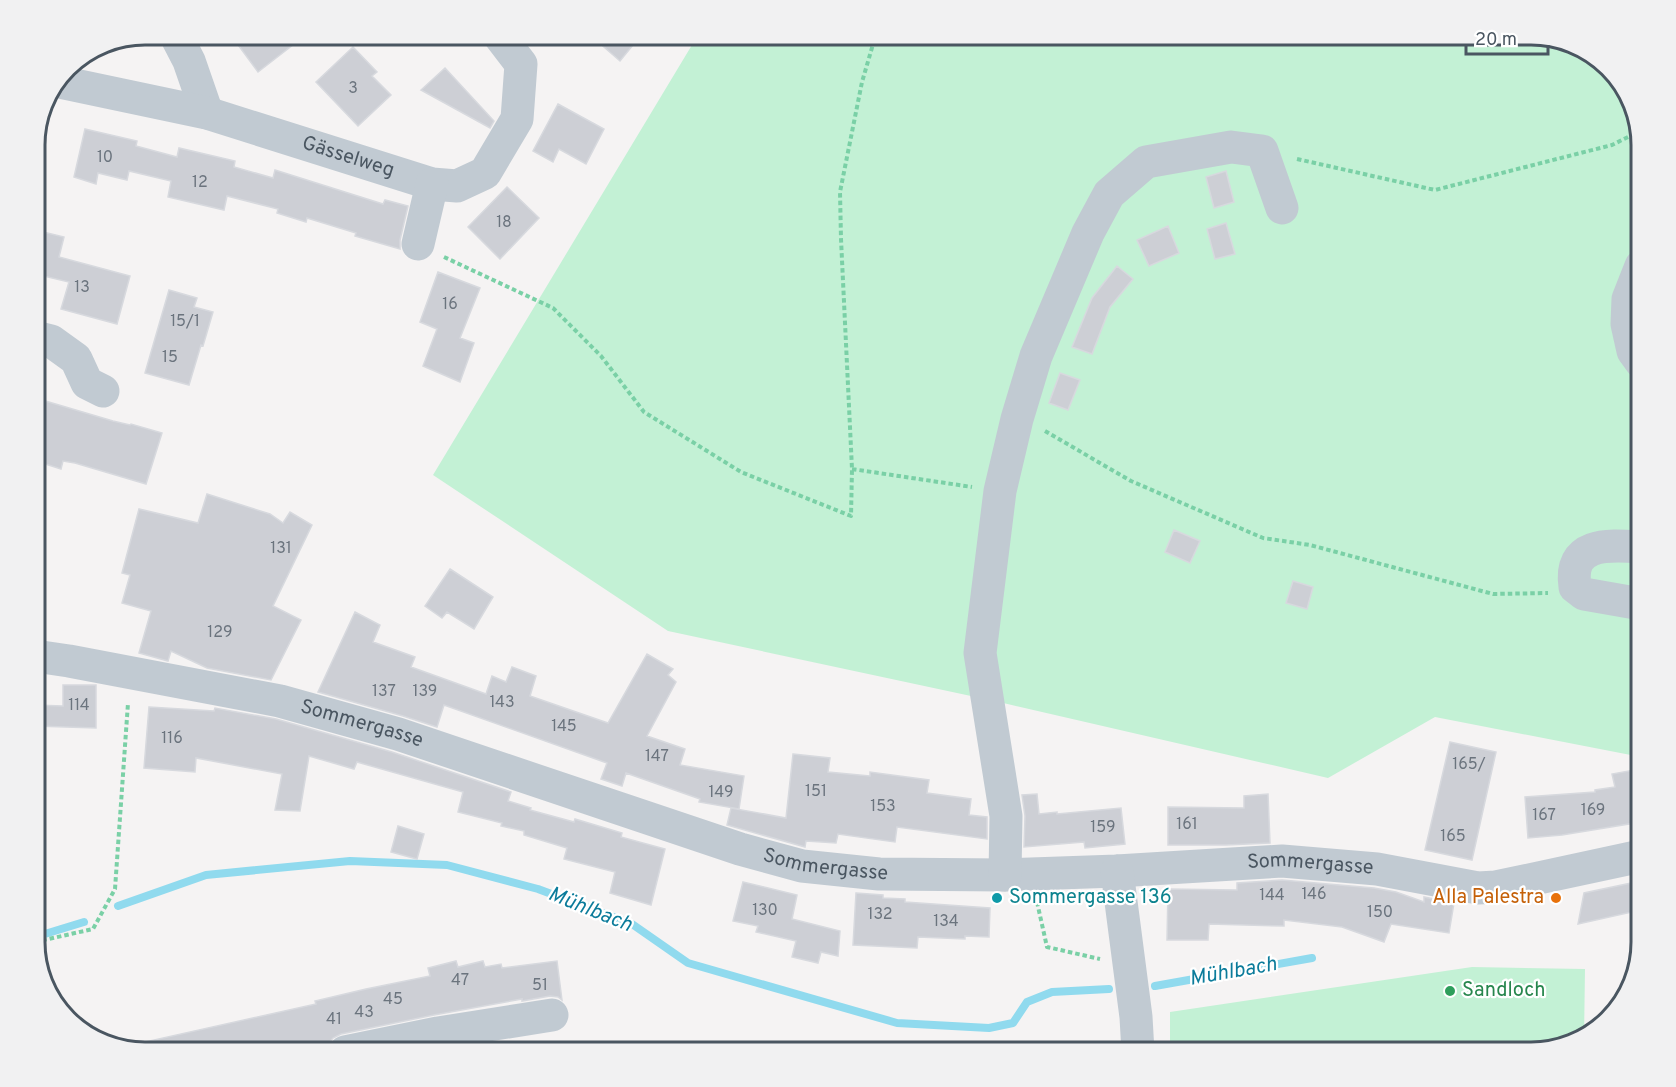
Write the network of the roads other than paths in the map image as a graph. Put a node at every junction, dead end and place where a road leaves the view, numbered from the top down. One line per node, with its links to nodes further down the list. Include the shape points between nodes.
1 (181, 45): 4 (street)
2 (507, 45): 5 (street, Gässelweg, via 522,64 518,119 485,173 457,186)
3 (67, 83): 4 (street, Gässelweg)
4 (207, 113): 5 (street, Gässelweg)
5 (432, 184): 7 (street)
6 (1282, 208): 17 (street, via 1262,151 1231,147 1146,162 1109,194 1088,233 1041,346 1017,419 1000,492 980,653)
7 (418, 244)
8 (1631, 291): 10 (street, via 1627,324)
9 (45, 340): 11 (street, via 76,359 87,383)
10 (1631, 342)
11 (103, 391)
12 (1631, 546): 13 (street, via 1606,545 1588,552 1577,561 1573,574 1575,587 1584,594)
13 (1631, 602)
14 (45, 658): 17 (street, Sommergasse, via 280,701 398,734 740,849 802,866 879,874)
15 (1631, 858): 16 (street, Sommergasse, via 1478,888 1377,869 1282,861)
16 (1118, 871): 17 (street, Sommergasse); 20 (street)
17 (1018, 874)
18 (552, 1015): 19 (street)
19 (445, 1042)
20 (1137, 1042)

